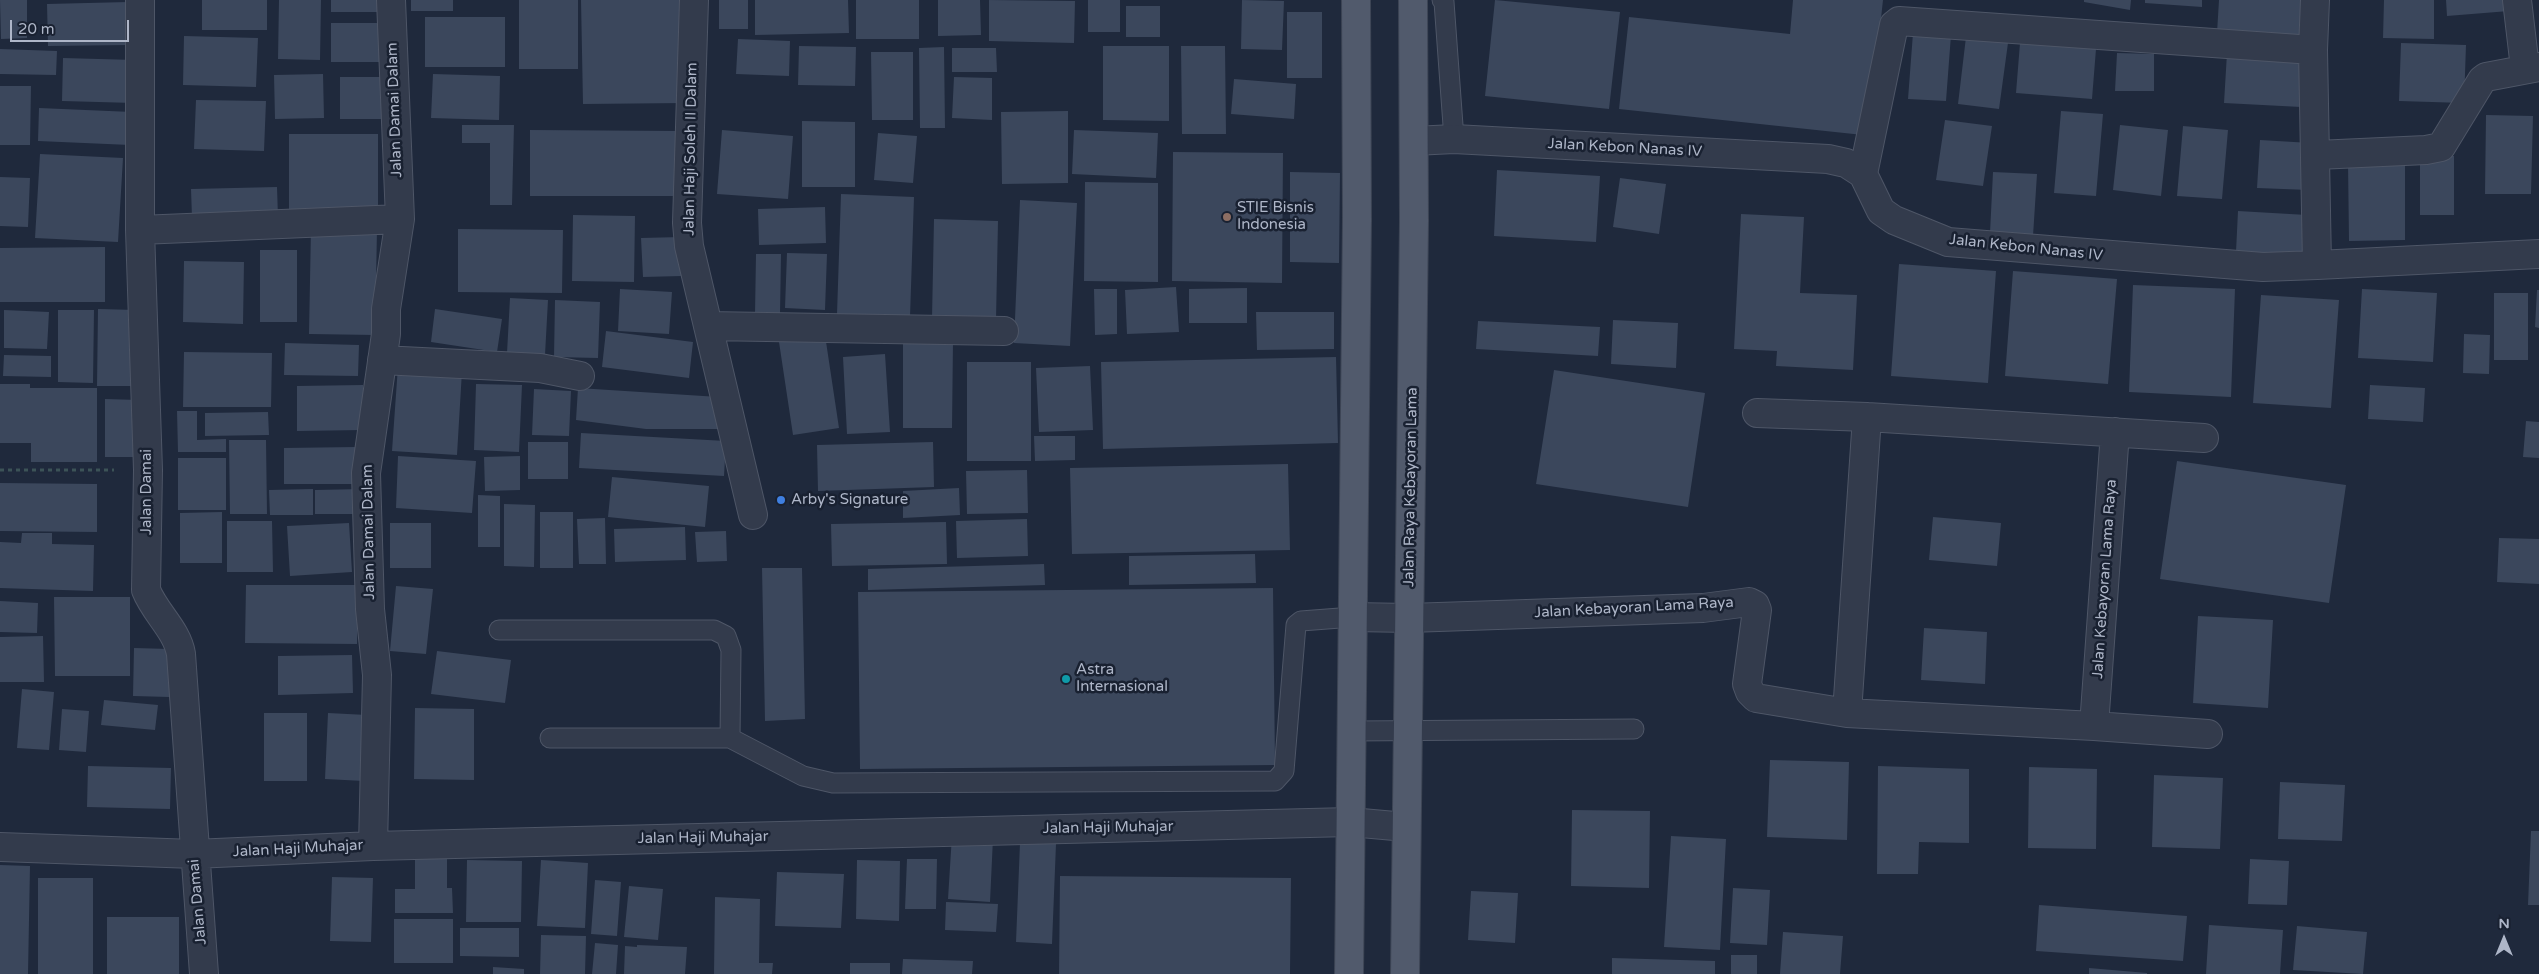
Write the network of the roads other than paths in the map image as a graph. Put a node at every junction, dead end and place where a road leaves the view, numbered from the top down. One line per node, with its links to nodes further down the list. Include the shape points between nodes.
1 (140, 0): 16 (street, Jalan Damai)
2 (391, 0): 15 (street, Jalan Damai Dalam)
3 (694, 0): 19 (street, Jalan Haji Soleh II Dalam, via 687,223)
4 (1356, 0): 28 (main road)
5 (1413, 0): 12 (main road, Jalan Raya Kebayoran Lama)
6 (1442, 0): 11 (lane)
7 (2315, 0): 9 (street)
8 (2517, 0): 10 (street)
9 (2313, 50): 13 (street); 14 (street, via 1900,21 1894,25)
10 (2532, 67): 13 (street, via 2482,80 2441,147)
11 (1454, 140): 12 (street, Jalan Kebon Nanas IV); 14 (street, Jalan Kebon Nanas IV, via 1828,159 1846,163)
12 (1414, 142): 29 (main road, Jalan Raya Kebayoran Lama)
13 (2317, 155): 18 (street)
14 (1862, 174): 18 (street, Jalan Kebon Nanas IV, via 1881,211 1894,220 1948,242 2263,268)
15 (400, 219): 16 (street); 21 (street, Jalan Damai Dalam)
16 (140, 230): 43 (street, Jalan Damai, via 148,470 146,590 179,646)
17 (2539, 254): 18 (street, Jalan Kebon Nanas IV)
18 (2317, 265)
19 (708, 326): 20 (street); 27 (street, Jalan Haji Soleh II Dalam)
20 (1004, 331)
21 (382, 360): 22 (street, via 540,368); 41 (street, Jalan Damai Dalam, via 366,473 370,609 377,675)
22 (580, 376)
23 (1757, 413): 24 (street)
24 (1867, 416): 25 (street); 31 (street)
25 (2115, 432): 26 (street); 32 (street, Jalan Kebayoran Lama Raya)
26 (2204, 438)
27 (753, 516)
28 (1353, 617): 29 (street, Jalan Kebayoran Lama Raya); 34 (main road); 38 (lane, via 1301,621 1296,625 1284,771 1275,781 833,783 803,776)
29 (1409, 618): 31 (street, Jalan Kebayoran Lama Raya, via 1703,608 1749,602 1757,610 1747,684 1750,692 1756,698); 35 (main road, Jalan Raya Kebayoran Lama)
30 (499, 630): 38 (lane, via 714,630 726,636 731,650)
31 (1847, 713): 32 (street, Jalan Kebayoran Lama Raya)
32 (2094, 726): 36 (street, Jalan Kebayoran Lama Raya)
33 (1634, 729): 35 (lane)
34 (1352, 730): 35 (lane); 39 (main road)
35 (1407, 731): 40 (main road, Jalan Raya Kebayoran Lama)
36 (2208, 734)
37 (550, 738): 38 (lane)
38 (730, 738)
39 (1350, 822): 40 (street, Jalan Haji Muhajar); 41 (street, Jalan Haji Muhajar); 45 (main road)
40 (1406, 828): 46 (main road, Jalan Raya Kebayoran Lama)
41 (373, 846): 43 (street, Jalan Haji Muhajar)
42 (0, 847): 43 (street, Jalan Haji Muhajar)
43 (194, 854): 44 (street, Jalan Damai)
44 (204, 974)
45 (1349, 974)
46 (1405, 974)

